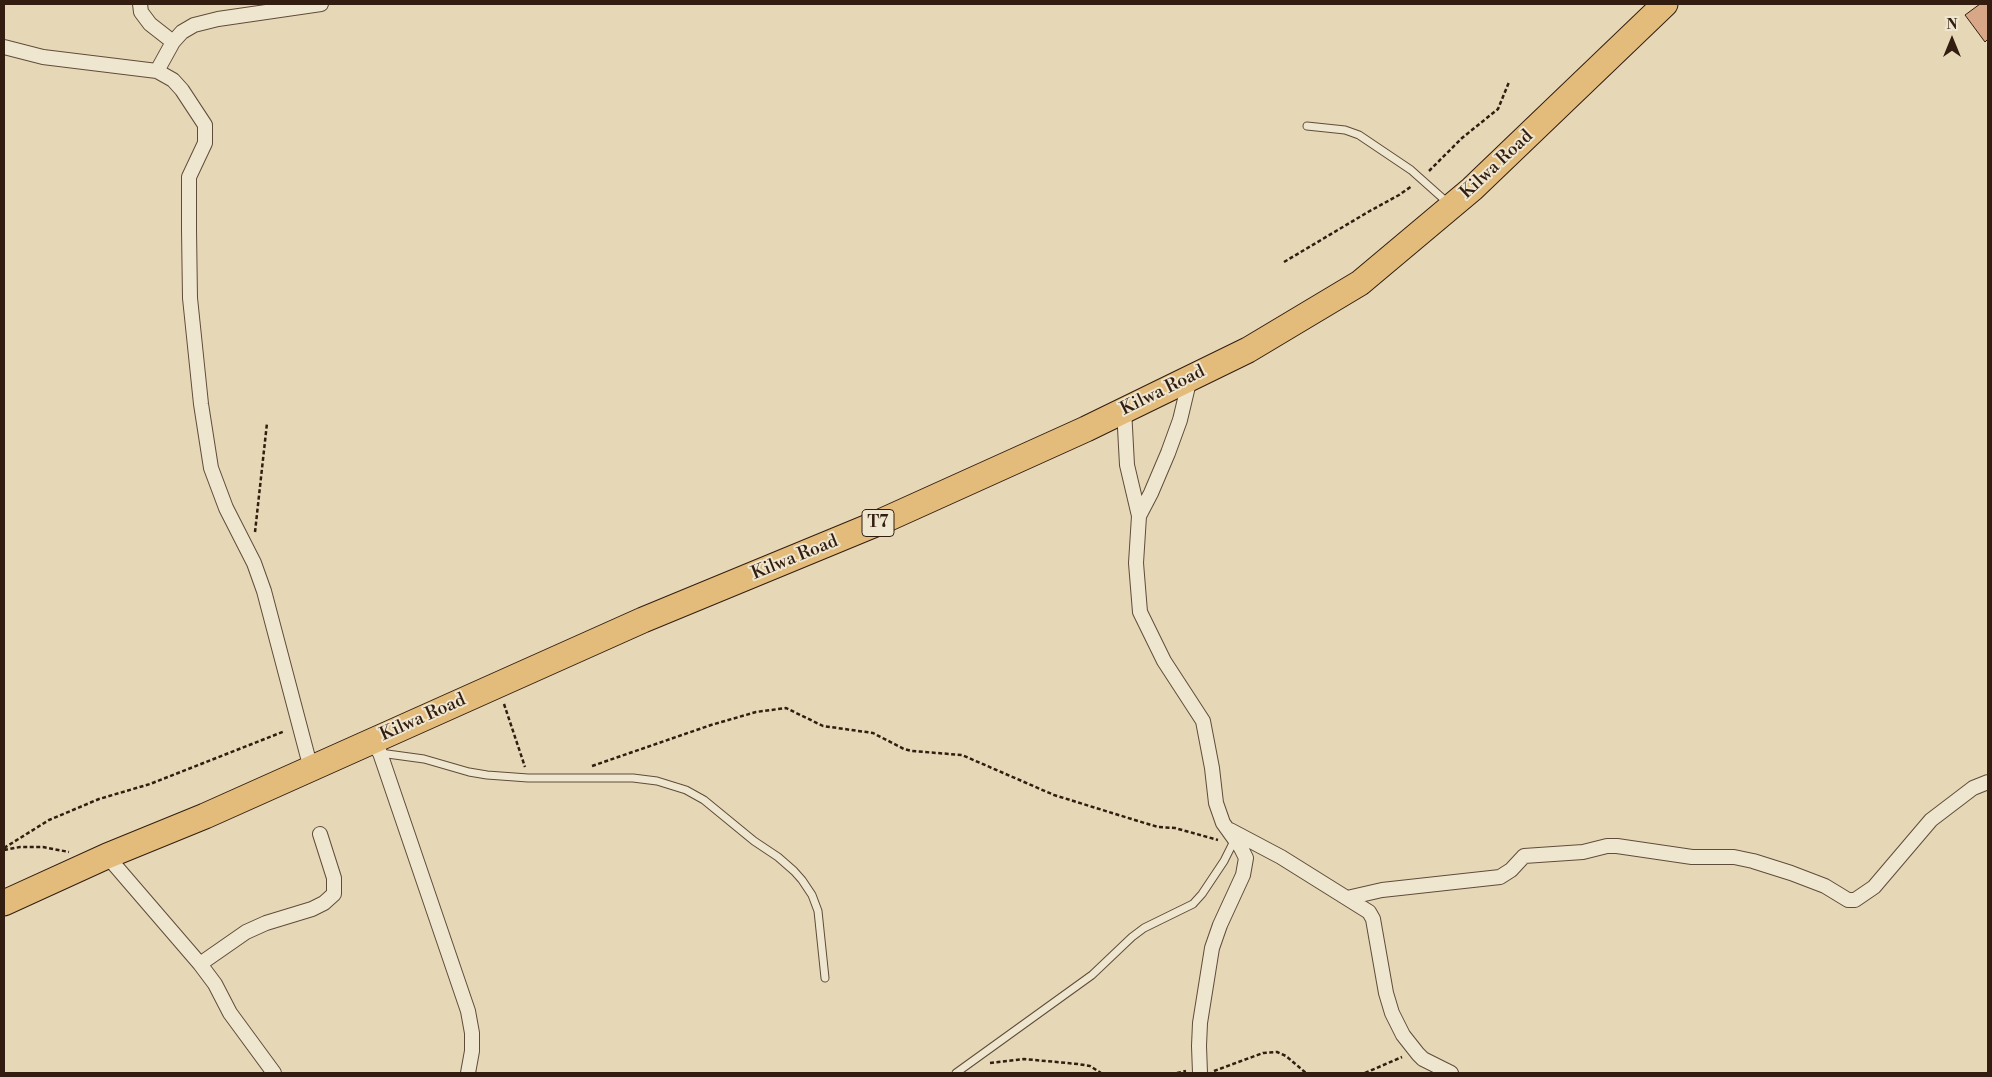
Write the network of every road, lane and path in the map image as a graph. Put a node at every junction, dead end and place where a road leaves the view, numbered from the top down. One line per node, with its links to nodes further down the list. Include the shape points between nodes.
1 (140, 4): 4 (street, via 141,12 150,24)
2 (321, 4): 4 (street, via 194,25)
3 (1665, 4): 10 (highway, Kilwa Road / T7)
4 (172, 42): 6 (street)
5 (4, 47): 6 (street, via 62,60)
6 (157, 71): 16 (street, via 173,80 182,90 205,125 206,143 189,177 190,298 194,342 211,468 226,508)
7 (1509, 82): 9 (path, via 1498,109 1462,138)
8 (1307, 126): 9 (lane, via 1345,130 1359,135)
9 (1421, 179): 10 (lane); 11 (path, via 1400,195)
10 (1452, 206): 12 (highway, Kilwa Road / T7, via 1360,283 1248,350)
11 (1284, 262)
12 (1190, 378): 13 (highway, Kilwa Road / T7); 15 (street, via 1168,453)
13 (1124, 409): 15 (street, via 1127,465); 17 (highway, Kilwa Road / T7, via 887,519)
14 (268, 424): 16 (path, via 258,516)
15 (1139, 516): 25 (street, via 1136,562 1140,612 1164,661 1203,722 1216,803 1223,823)
16 (250, 555): 18 (street, via 271,614 284,672)
17 (491, 687): 19 (highway, Kilwa Road / T7); 22 (path, via 503,701)
18 (301, 724): 21 (street); 26 (path, via 57,816)
19 (376, 747): 21 (highway, Kilwa Road / T7); 22 (lane, via 487,775); 36 (street, via 468,1012 472,1034)
20 (591, 766): 25 (path, via 711,724 786,708 822,726 873,733 904,749 962,755 1028,785 1119,816 1208,838)
21 (311, 769): 27 (highway, Kilwa Road / T7)
22 (528, 778): 31 (lane, via 657,781 686,790 704,800 778,857 802,880 818,911)
23 (1988, 782): 28 (street, via 1973,788 1930,820 1874,887 1855,900 1753,861 1734,857 1692,857 1617,846 1524,856 1500,877 1382,890)
24 (320, 834): 30 (street, via 334,878 334,894 312,909 246,932)
25 (1233, 837): 28 (street, via 1281,857); 33 (lane, via 1224,861 1193,904 1144,928 1092,975); 34 (street, via 1245,855 1245,866 1212,948 1200,1023)
26 (4, 849): 27 (path, via 42,847)
27 (98, 860): 29 (highway, Kilwa Road / T7); 30 (street)
28 (1347, 898): 32 (street, via 1371,915 1390,1007 1403,1035)
29 (4, 903)
30 (200, 964): 35 (street, via 230,1013)
31 (825, 978)
32 (1418, 1054): 40 (path, via 1398,1058); 41 (street)
33 (971, 1063): 37 (lane); 38 (path, via 1024,1059 1085,1065)
34 (1200, 1072): 39 (path, via 1263,1053 1277,1052)
35 (274, 1073)
36 (468, 1073)
37 (956, 1073)
38 (1101, 1073)
39 (1306, 1073)
40 (1364, 1073)
41 (1451, 1073)

